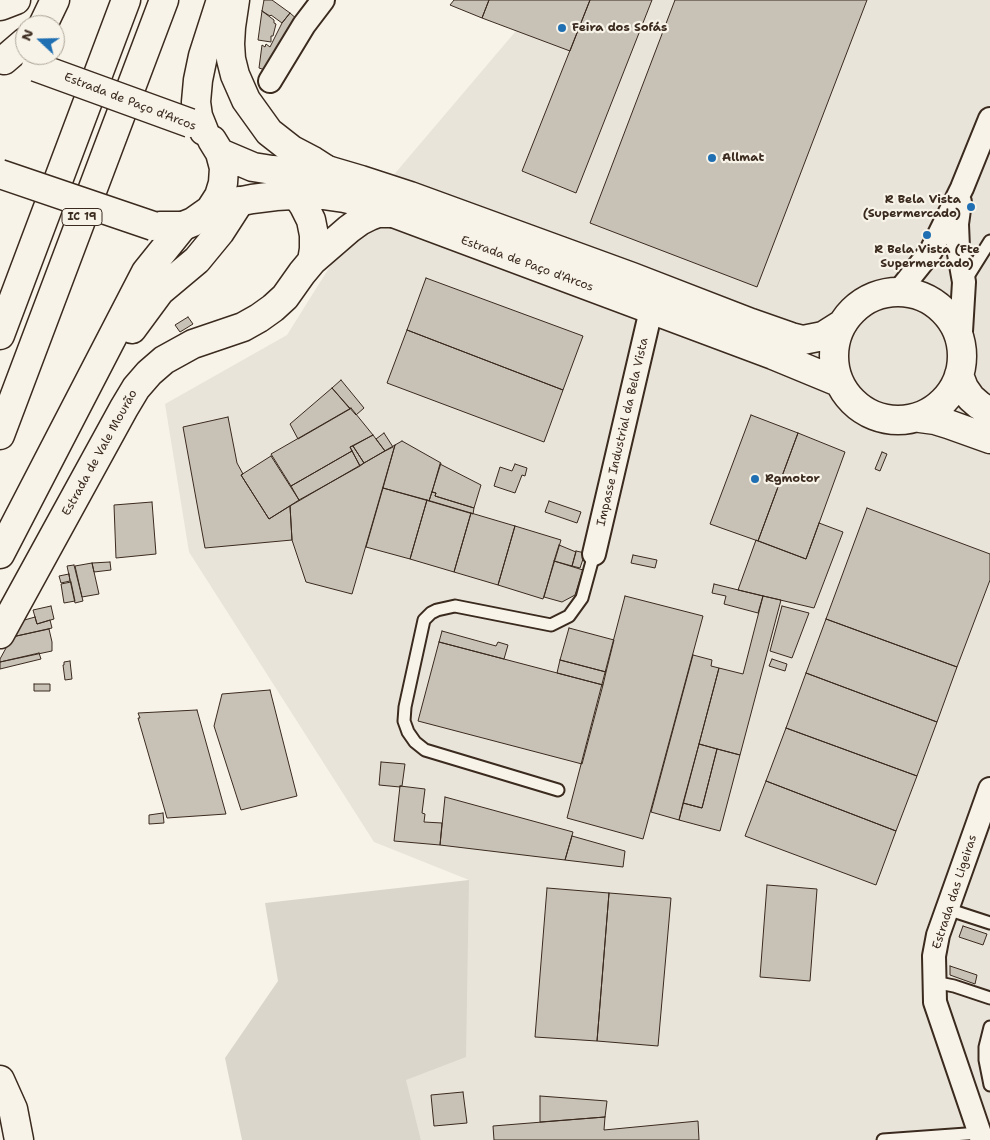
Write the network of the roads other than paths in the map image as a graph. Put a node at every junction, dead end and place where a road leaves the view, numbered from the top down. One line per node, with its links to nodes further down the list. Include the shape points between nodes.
1 (16, 0): 8 (main road)
2 (55, 0): 9 (main road)
3 (126, 0): 30 (main road, IC 19)
4 (164, 0): 35 (main road, IC 19)
5 (222, 0): 14 (main road, via 198,80)
6 (235, 0): 16 (main road, via 230,27 231,59 246,100 269,132)
7 (323, 0): 12 (street)
8 (0, 6)
9 (48, 15)
10 (15, 50): 11 (main road)
11 (2, 60): 14 (main road, Estrada de Paço d'Arcos, bridge, via 20,61)
12 (270, 81)
13 (990, 118): 18 (street)
14 (197, 127): 15 (main road, Estrada de Paço d'Arcos, via 214,141)
15 (220, 153): 16 (main road, Estrada de Paço d'Arcos, via 253,168); 21 (main road, Estrada de Paço d'Arcos, via 223,182)
16 (327, 170): 29 (main road, Estrada de Paço d'Arcos, via 410,196 792,337 803,340 823,336)
17 (0, 174): 23 (main road, Estrada de Paço d'Arcos, bridge, via 154,226)
18 (962, 188): 26 (street, via 957,224); 27 (street, via 931,251)
19 (294, 195): 20 (main road, Estrada de Paço d'Arcos); 22 (main road, Estrada de Paço d'Arcos, via 344,198); 25 (main road, via 311,220 314,235)
20 (240, 201): 21 (main road, Estrada de Paço d'Arcos); 37 (main road, via 197,260 160,291 138,320)
21 (210, 210): 23 (main road, Estrada de Paço d'Arcos)
22 (390, 213): 25 (main road, Estrada de Vale Mourão, via 378,213 360,220); 28 (main road, Estrada de Paço d'Arcos)
23 (183, 226): 37 (main road, via 146,272)
24 (990, 241): 26 (lane)
25 (312, 262): 40 (main road, Estrada de Vale Mourão, via 285,297 260,318 193,344 149,372 124,408)
26 (964, 282): 31 (street)
27 (899, 291): 29 (main road, Estrada de Paço d'Arcos, via 884,292 867,299); 31 (main road, Estrada de Paço d'Arcos, via 927,297 945,311 954,327)
28 (651, 310): 32 (main road, Estrada de Paço d'Arcos); 39 (street, Impasse Industrial da Bela Vista)
29 (842, 324): 32 (main road, Estrada de Paço d'Arcos, via 834,341 832,362)
30 (0, 335)
31 (959, 361): 33 (main road, Estrada de Paço d'Arcos, via 964,388 971,398); 34 (main road, Estrada de Paço d'Arcos, via 954,389 947,400)
32 (836, 381): 34 (main road, Estrada de Paço d'Arcos, via 853,402 870,413 888,419)
33 (990, 412)
34 (920, 418): 36 (main road, Estrada de Paço d'Arcos)
35 (0, 435)
36 (990, 439)
37 (44, 468): 38 (main road)
38 (0, 554)
39 (594, 554): 41 (lane, via 582,598 569,616 551,625 455,606 431,613 424,620 404,707 408,732 425,750)
40 (0, 634)
41 (558, 790)
42 (989, 795): 43 (street, Estrada das Ligeiras)
43 (947, 909): 44 (lane); 45 (street, Estrada das Ligeiras, via 934,956)
44 (990, 923)
45 (934, 982): 46 (lane); 50 (street, Estrada das Ligeiras, via 936,1002)
46 (990, 998)
47 (990, 1027): 49 (lane, via 985,1060)
48 (0, 1080): 51 (main road, via 13,1109)
49 (990, 1085)
50 (981, 1136): 52 (lane)
51 (19, 1140)
52 (883, 1140)

